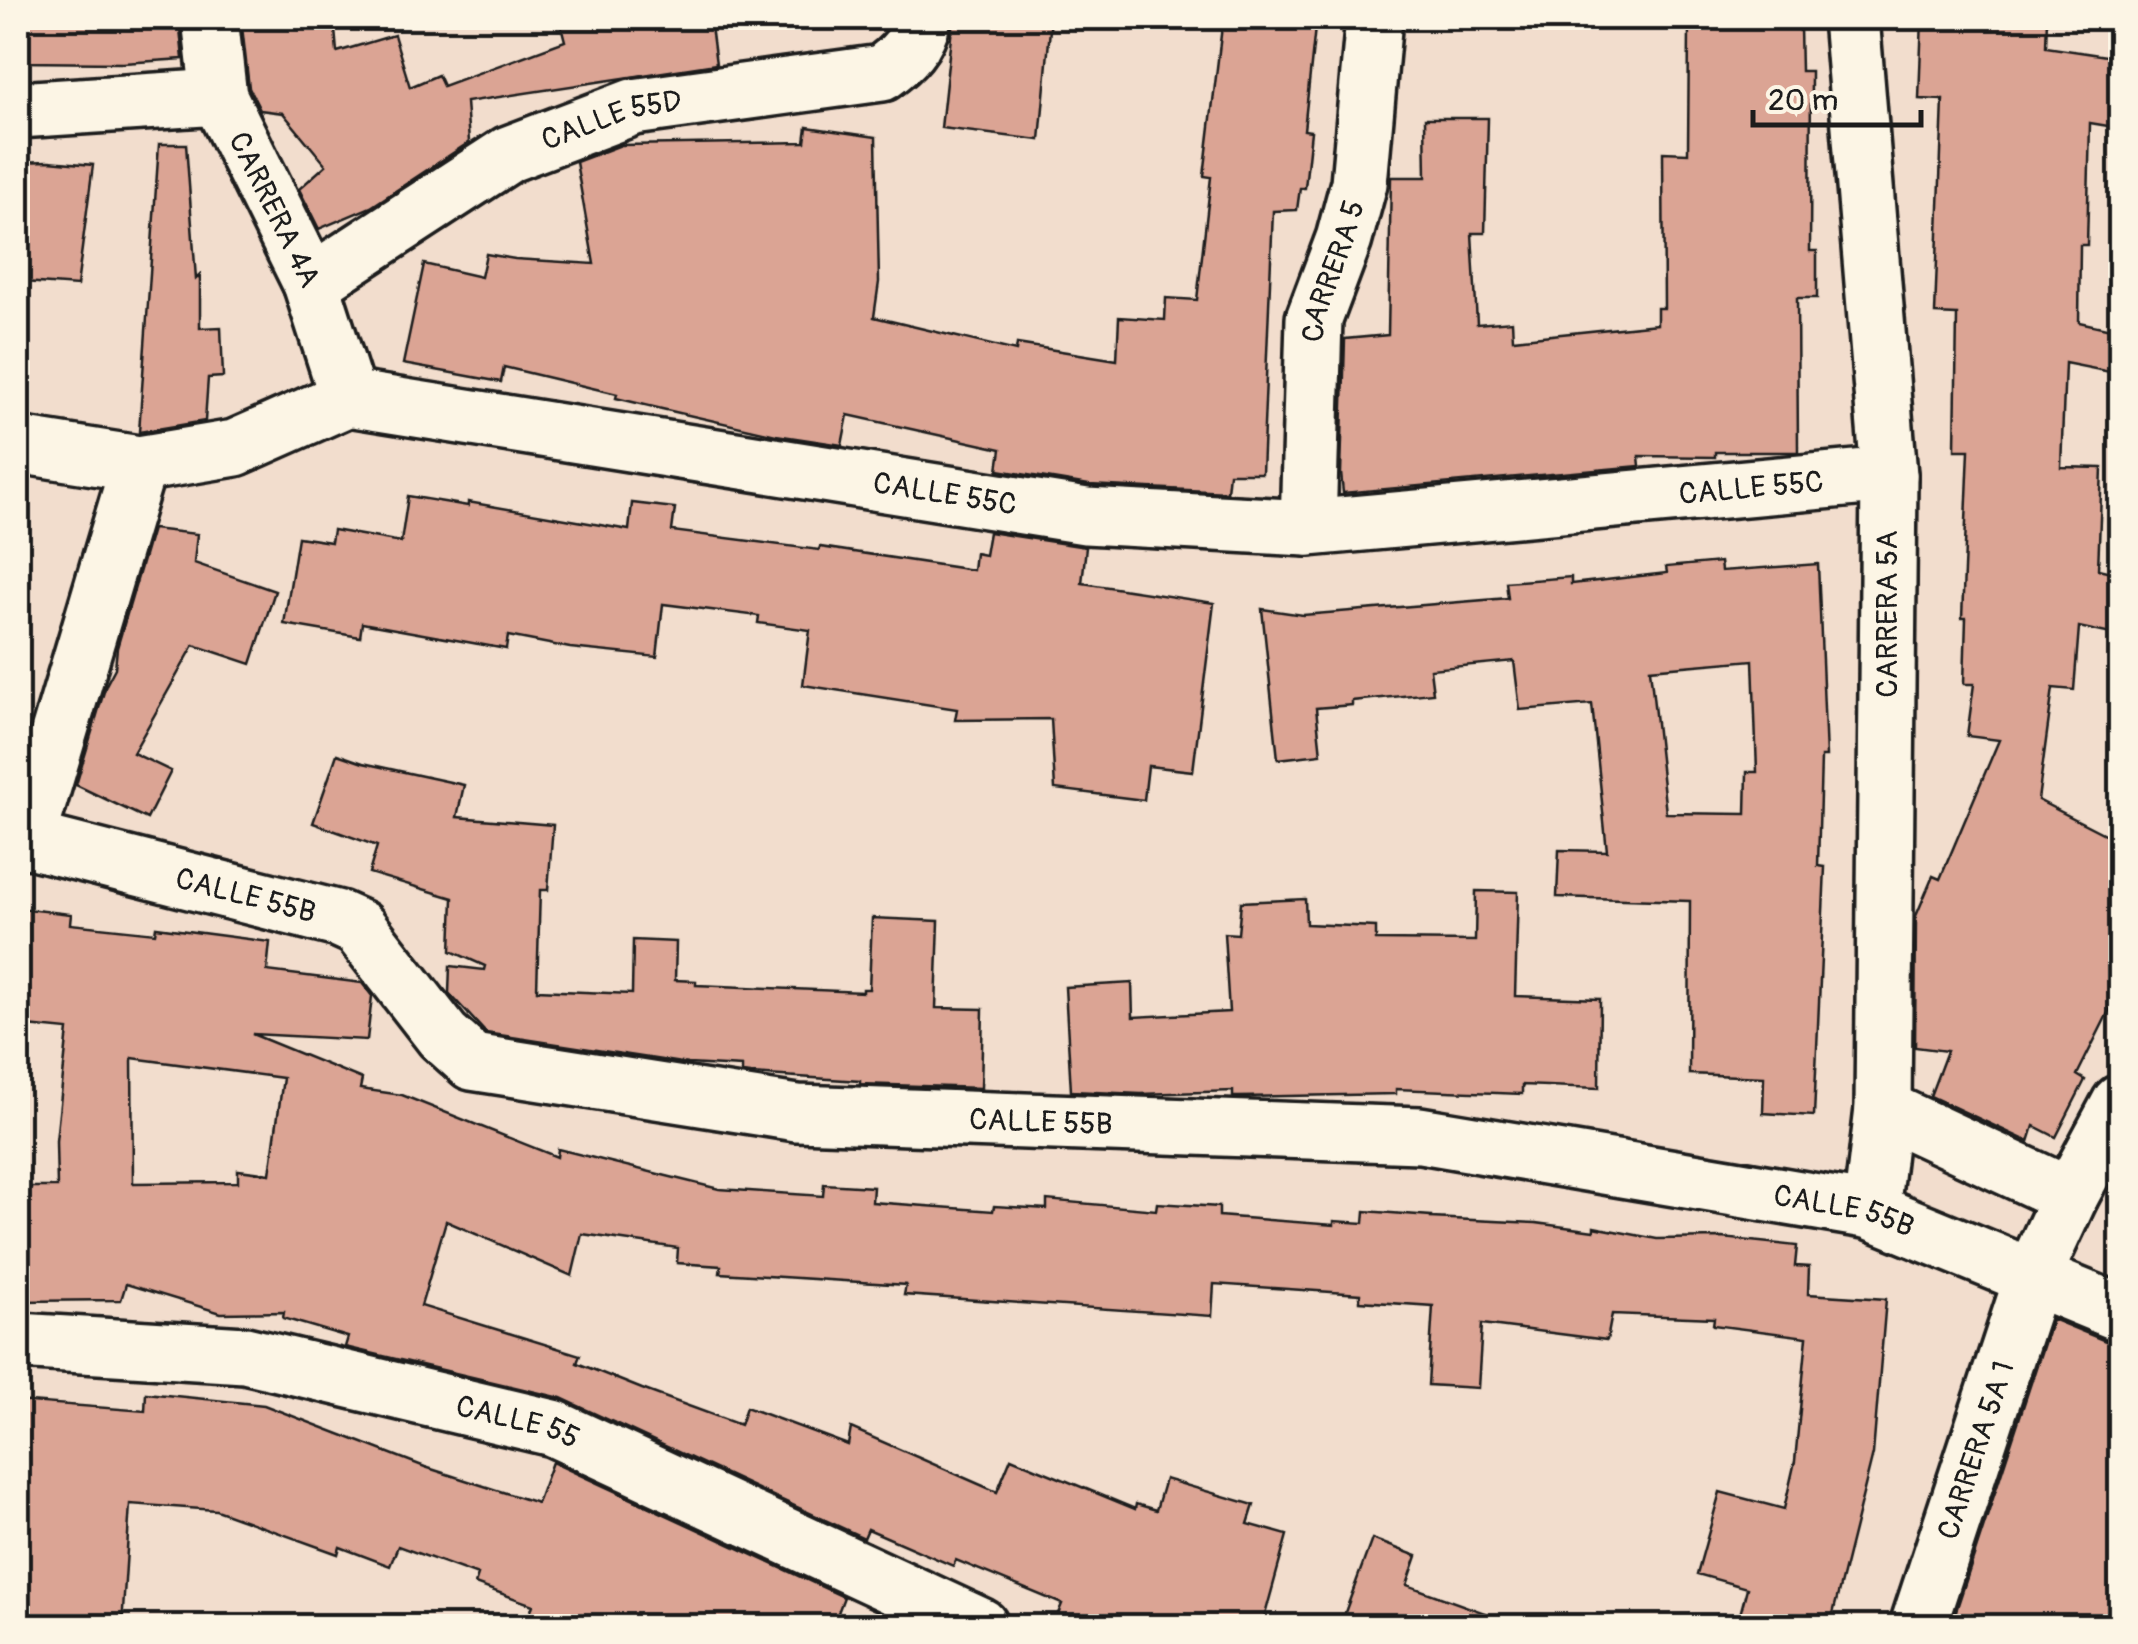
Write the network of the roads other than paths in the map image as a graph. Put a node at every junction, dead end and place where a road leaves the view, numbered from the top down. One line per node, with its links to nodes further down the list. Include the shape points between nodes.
1 (210, 18): 5 (street, CARRERA 4A)
2 (923, 18): 7 (street, CALLE 55D, via 901,60 882,73 632,107 509,154)
3 (1374, 18): 12 (street, CARRERA 5, via 1358,182 1314,319)
4 (1851, 18): 11 (street, CARRERA 5A)
5 (219, 97): 6 (street); 7 (street, CARRERA 4A)
6 (18, 110)
7 (311, 283): 8 (street, CARRERA 4A)
8 (348, 398): 10 (street, via 234,448); 12 (street, CALLE 55C, via 1086,516)
9 (18, 445): 10 (street)
10 (140, 464): 13 (street)
11 (1888, 475): 12 (street, CALLE 55C); 15 (street, CARRERA 5A)
12 (1308, 528)
13 (23, 837): 17 (street, CALLE 55B, via 359,928 442,1036 472,1062 798,1112 1420,1135)
14 (2120, 1103): 16 (street, CARRERA 5A 1)
15 (1883, 1109): 16 (street); 17 (street, CARRERA 5A)
16 (2070, 1196): 18 (street, CARRERA 5A 1)
17 (1871, 1211): 18 (street, CALLE 55B)
18 (2033, 1276): 19 (street, CALLE 55B); 22 (street, CARRERA 5A 1)
19 (2120, 1313)
20 (18, 1341): 21 (street, CALLE 55, via 245,1355 553,1428)
21 (980, 1626)
22 (1918, 1626)

